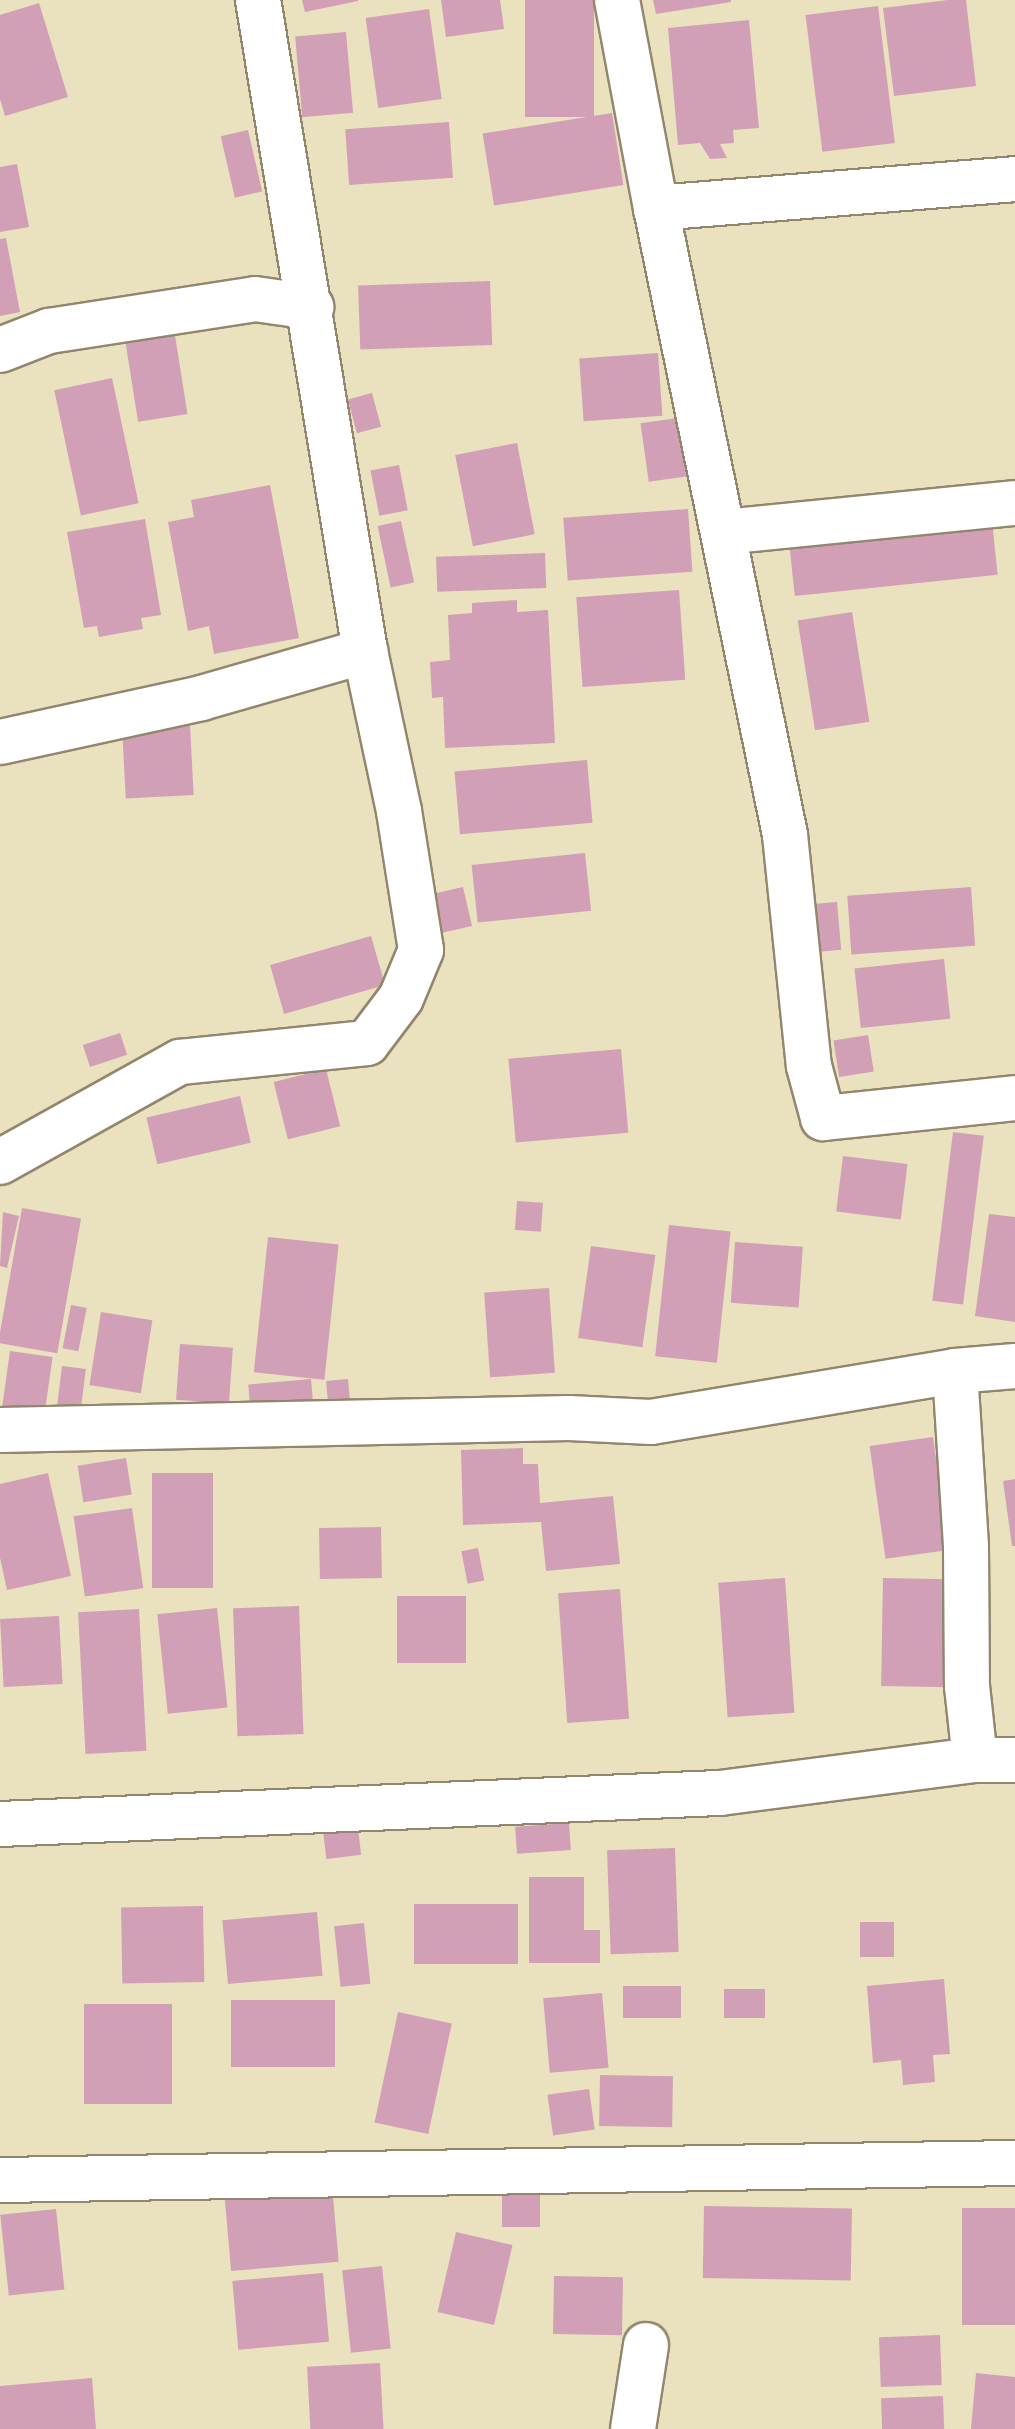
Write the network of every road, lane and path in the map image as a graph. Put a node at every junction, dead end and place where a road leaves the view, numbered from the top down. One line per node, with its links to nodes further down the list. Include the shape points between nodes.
1 (258, 0): 5 (street)
2 (617, 0): 4 (street)
3 (1015, 179): 4 (street)
4 (656, 208): 8 (street)
5 (311, 307): 6 (street, via 255,299 49,331); 9 (street)
6 (0, 350)
7 (1015, 503): 8 (street)
8 (724, 532): 11 (street, via 785,835 809,1066 823,1118)
9 (365, 651): 10 (street, via 201,698); 12 (street, via 421,950 401,998 367,1043 180,1062)
10 (0, 742)
11 (1015, 1098)
12 (0, 1162)
13 (1015, 1366): 14 (street)
14 (955, 1371): 15 (street, via 651,1422 569,1418); 16 (street, via 966,1548 967,1686)
15 (0, 1430)
16 (995, 1760): 17 (street, via 720,1793)
17 (0, 1824)
18 (1015, 2163): 19 (street)
19 (0, 2180)
20 (646, 2345): 21 (street)
21 (633, 2429)

